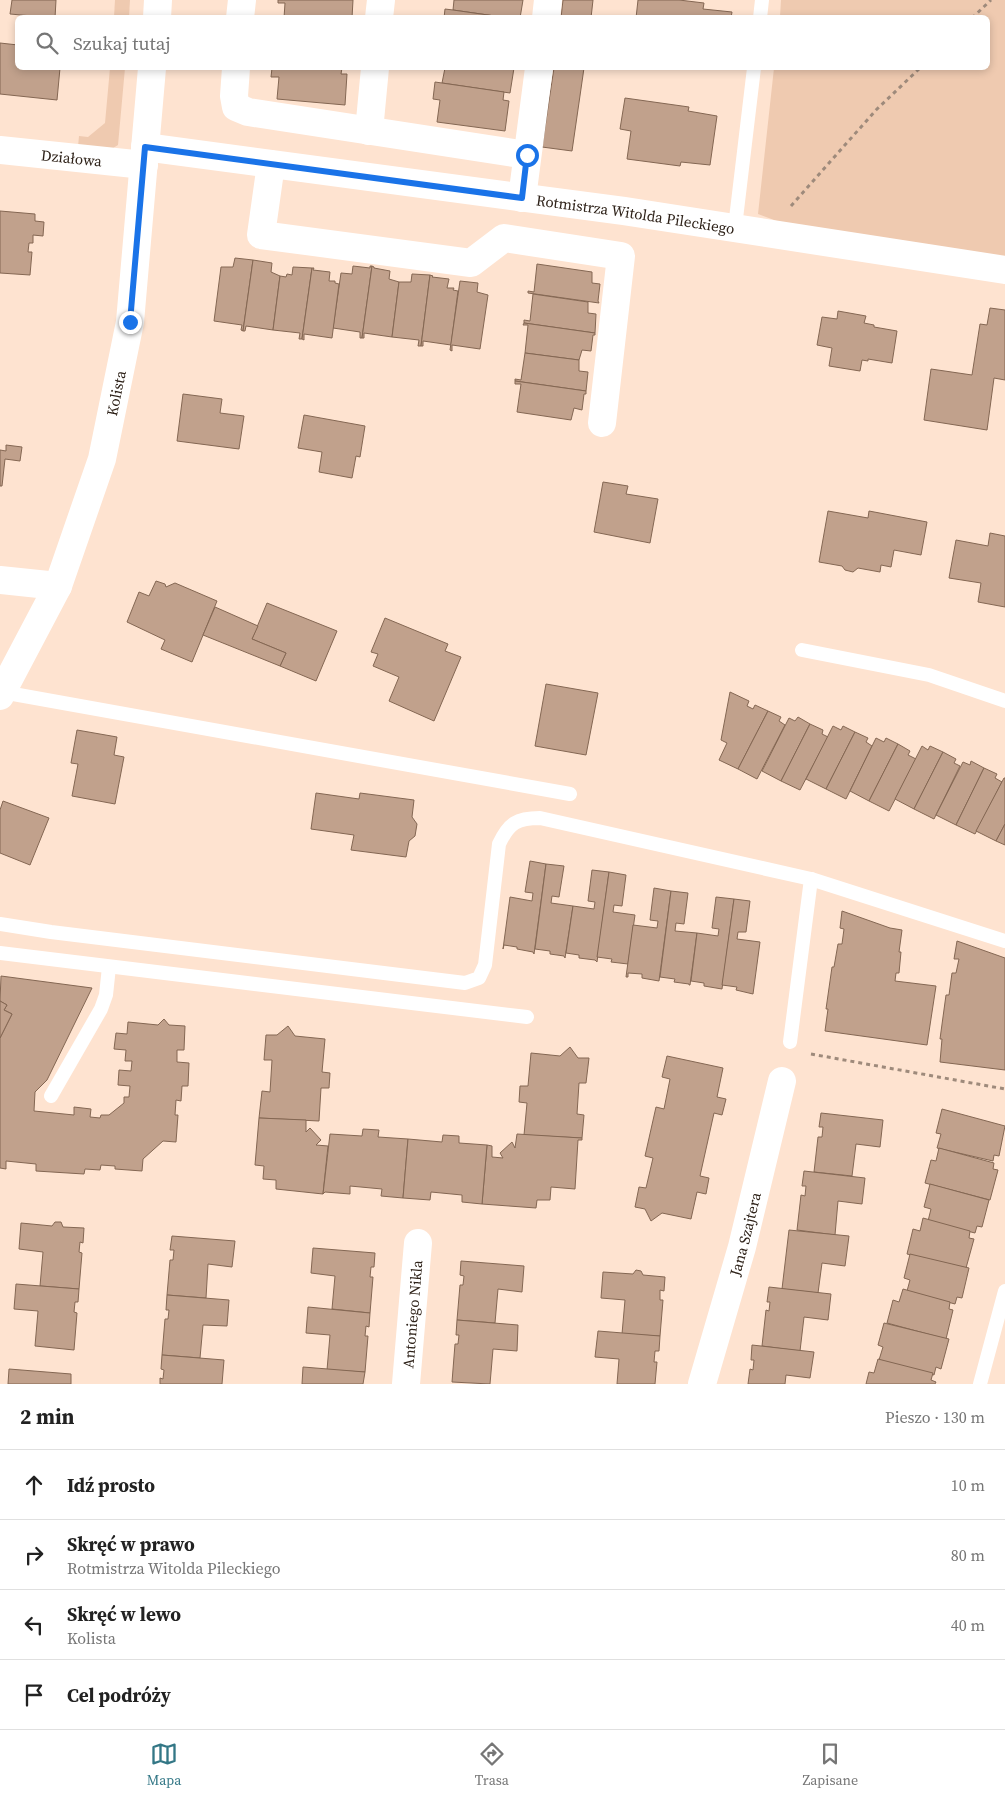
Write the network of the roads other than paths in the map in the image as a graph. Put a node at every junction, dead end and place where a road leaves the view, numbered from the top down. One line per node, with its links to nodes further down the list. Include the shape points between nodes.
1 (158, 0): 6 (street)
2 (242, 0): 7 (street)
3 (381, 0): 8 (street)
4 (548, 0): 9 (street)
5 (762, 0): 10 (lane)
6 (157, 15)
7 (240, 15)
8 (379, 15)
9 (546, 15)
10 (760, 15)
11 (152, 70): 19 (street, Kolista)
12 (236, 70): 16 (street, via 236,107 248,112)
13 (375, 70): 16 (street)
14 (539, 70): 18 (street)
15 (754, 70): 22 (lane)
16 (369, 130): 18 (street)
17 (0, 150): 19 (street, Działowa)
18 (527, 155): 21 (street)
19 (145, 156): 20 (street, Rotmistrza Witolda Pileckiego); 26 (street, Kolista, via 130,322 108,432 102,459)
20 (271, 164): 21 (street, Rotmistrza Witolda Pileckiego); 24 (street, via 261,235 471,263 504,238 620,256)
21 (522, 198): 22 (street, Rotmistrza Witolda Pileckiego)
22 (735, 227): 23 (street, Rotmistrza Witolda Pileckiego)
23 (1005, 270)
24 (602, 423)
25 (0, 580): 26 (street)
26 (58, 586): 28 (street, Kolista)
27 (802, 650): 29 (lane, via 929,675)
28 (1, 694): 30 (lane)
29 (1005, 701)
30 (570, 794)
31 (811, 879): 32 (lane, via 540,818 524,818 513,823 499,844 485,965 479,978 465,983); 33 (lane); 37 (lane)
32 (0, 924)
33 (1005, 940)
34 (0, 953): 35 (lane)
35 (109, 966): 36 (lane); 39 (lane, via 101,1009)
36 (527, 1017)
37 (790, 1042)
38 (782, 1081): 43 (street, Jana Szajtera, via 742,1247)
39 (51, 1096)
40 (418, 1243): 42 (street, Antoniego Nikla)
41 (1005, 1291): 44 (lane)
42 (406, 1384)
43 (702, 1384)
44 (980, 1384)

